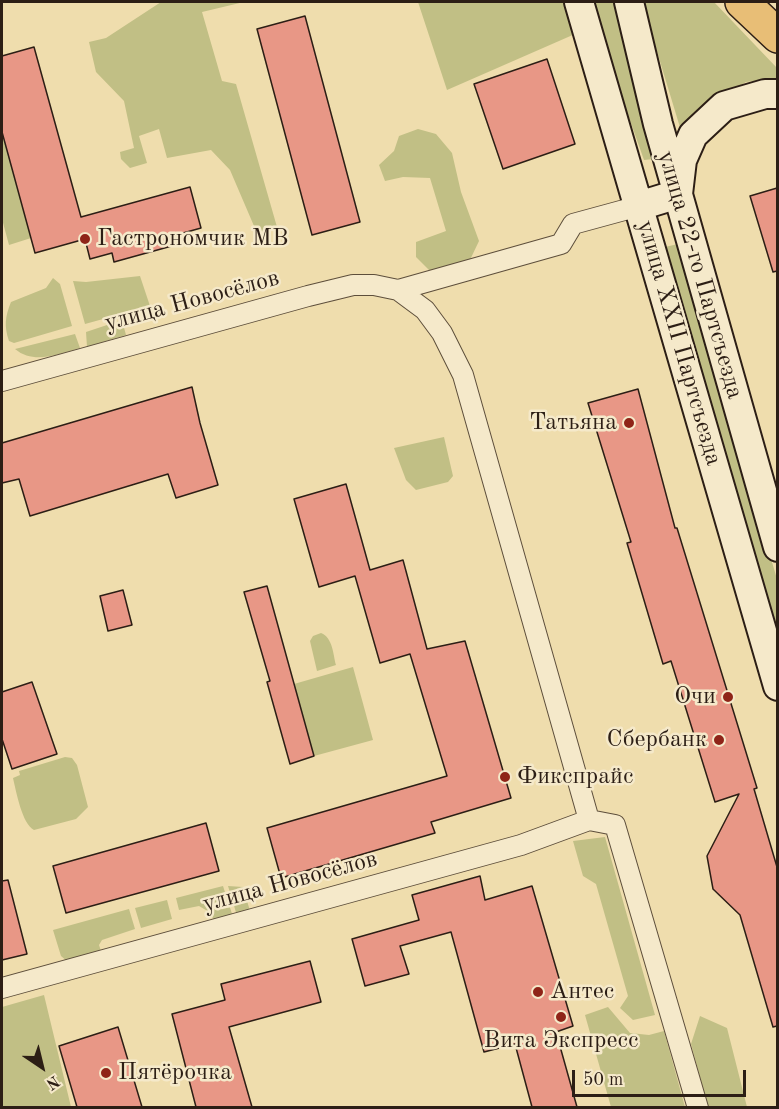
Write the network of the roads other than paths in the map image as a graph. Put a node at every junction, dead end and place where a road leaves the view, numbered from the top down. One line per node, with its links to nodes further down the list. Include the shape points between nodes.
1 (579, 2): 9 (main road, улица XXII Партсъезда)
2 (629, 2): 8 (main road, улица 22-го Партсъезда, via 657,124)
3 (742, 2): 6 (highway)
4 (768, 2): 5 (highway)
5 (777, 11)
6 (777, 36)
7 (777, 94): 8 (main road, via 724,106 693,135 682,160)
8 (678, 194): 9 (main road); 12 (main road, улица 22-го Партсъезда)
9 (639, 206): 10 (street, via 573,224 561,244); 13 (main road, улица XXII Партсъезда)
10 (398, 290): 11 (street, улица Новосёлов, via 353,285); 14 (street, via 424,310 442,333 463,375)
11 (2, 381)
12 (777, 548)
13 (777, 686)
14 (589, 820): 15 (street, улица Новосёлов, via 521,845); 16 (street, via 615,825)
15 (2, 988)
16 (698, 1107)

